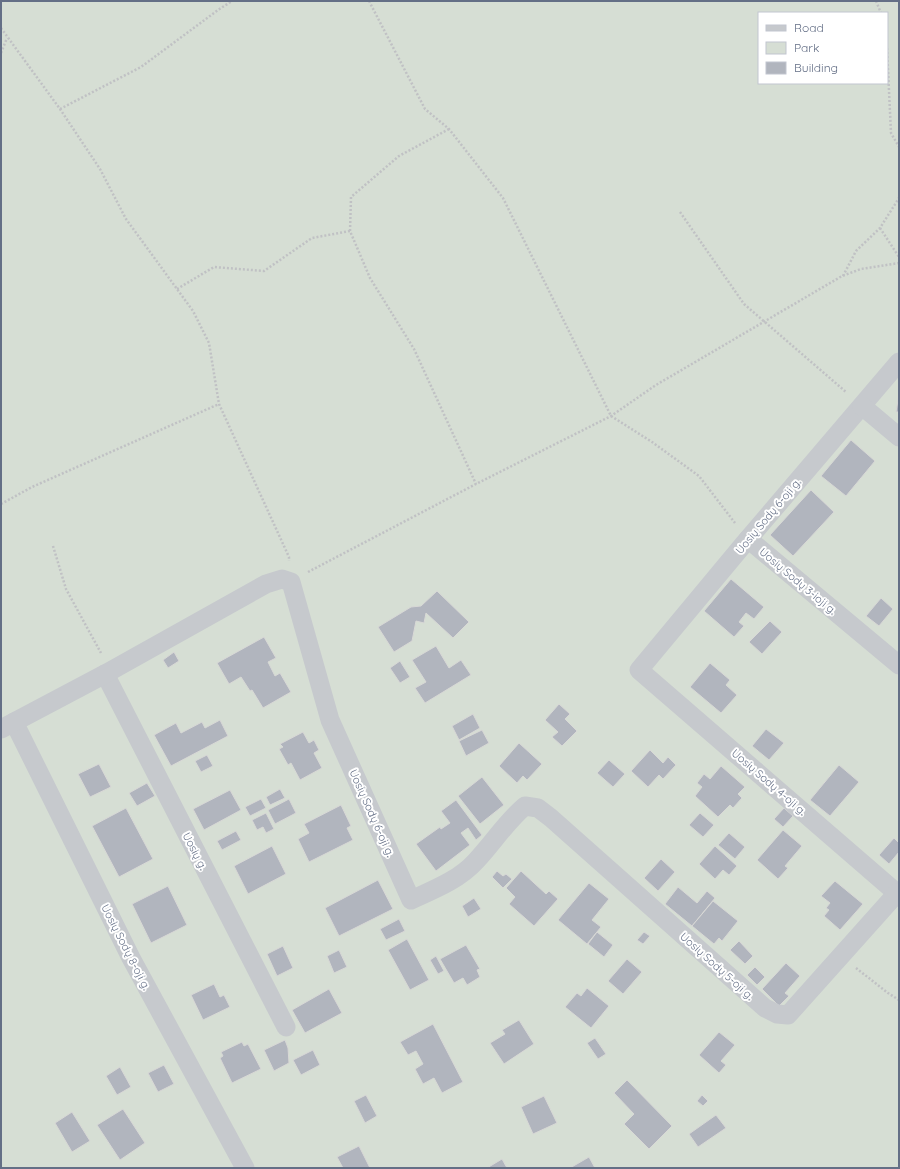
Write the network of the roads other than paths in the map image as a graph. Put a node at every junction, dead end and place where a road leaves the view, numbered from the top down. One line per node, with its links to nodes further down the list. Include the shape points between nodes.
1 (899, 362): 2 (street, Uosių Sodų 6-oji g.)
2 (862, 406): 3 (street); 4 (street, Uosių Sodų 6-oji g.)
3 (899, 437)
4 (748, 540): 5 (street, Uosių Sodų 3-ioji g.); 6 (street, Uosių Sodų 6-oji g.)
5 (899, 665)
6 (639, 670): 10 (street, Uosių Sodų 4-oji g.)
7 (108, 672): 8 (street); 9 (street, Uosių Sodų 6-oji g., via 266,584 282,579 291,582 330,720 411,900 453,880 475,862); 11 (street, Uosių g.)
8 (7, 725): 12 (street, Uosių Sodų 8-oji g.)
9 (525, 806): 10 (street, Uosių Sodų 5-oji g., via 538,808 551,818 765,1008 777,1014 788,1015)
10 (898, 894)
11 (286, 1027)
12 (245, 1168)

